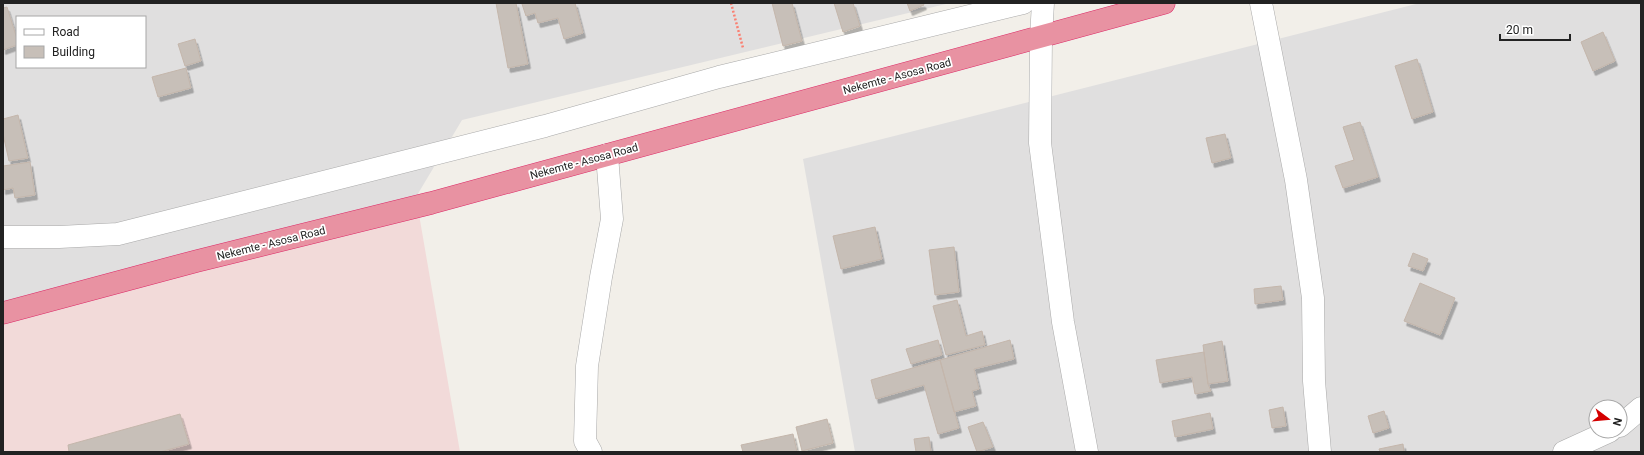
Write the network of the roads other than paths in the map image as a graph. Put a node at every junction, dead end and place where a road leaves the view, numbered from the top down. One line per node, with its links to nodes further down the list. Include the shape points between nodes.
1 (1023, 3): 7 (street, via 749,70 545,126 118,234)
2 (1043, 3): 5 (street)
3 (1164, 3): 5 (highway, Nekemte - Asosa Road)
4 (1261, 3): 14 (street, via 1296,180 1313,298 1314,381)
5 (1041, 37): 6 (highway, Nekemte - Asosa Road); 13 (street, via 1040,143 1063,322)
6 (607, 155): 8 (highway, Nekemte - Asosa Road); 12 (street, via 612,219 587,366 585,441)
7 (3, 237)
8 (3, 313)
9 (1641, 408): 10 (street)
10 (1628, 419)
11 (1592, 439): 15 (street)
12 (591, 452)
13 (1087, 452)
14 (1320, 452)
15 (1564, 452)

